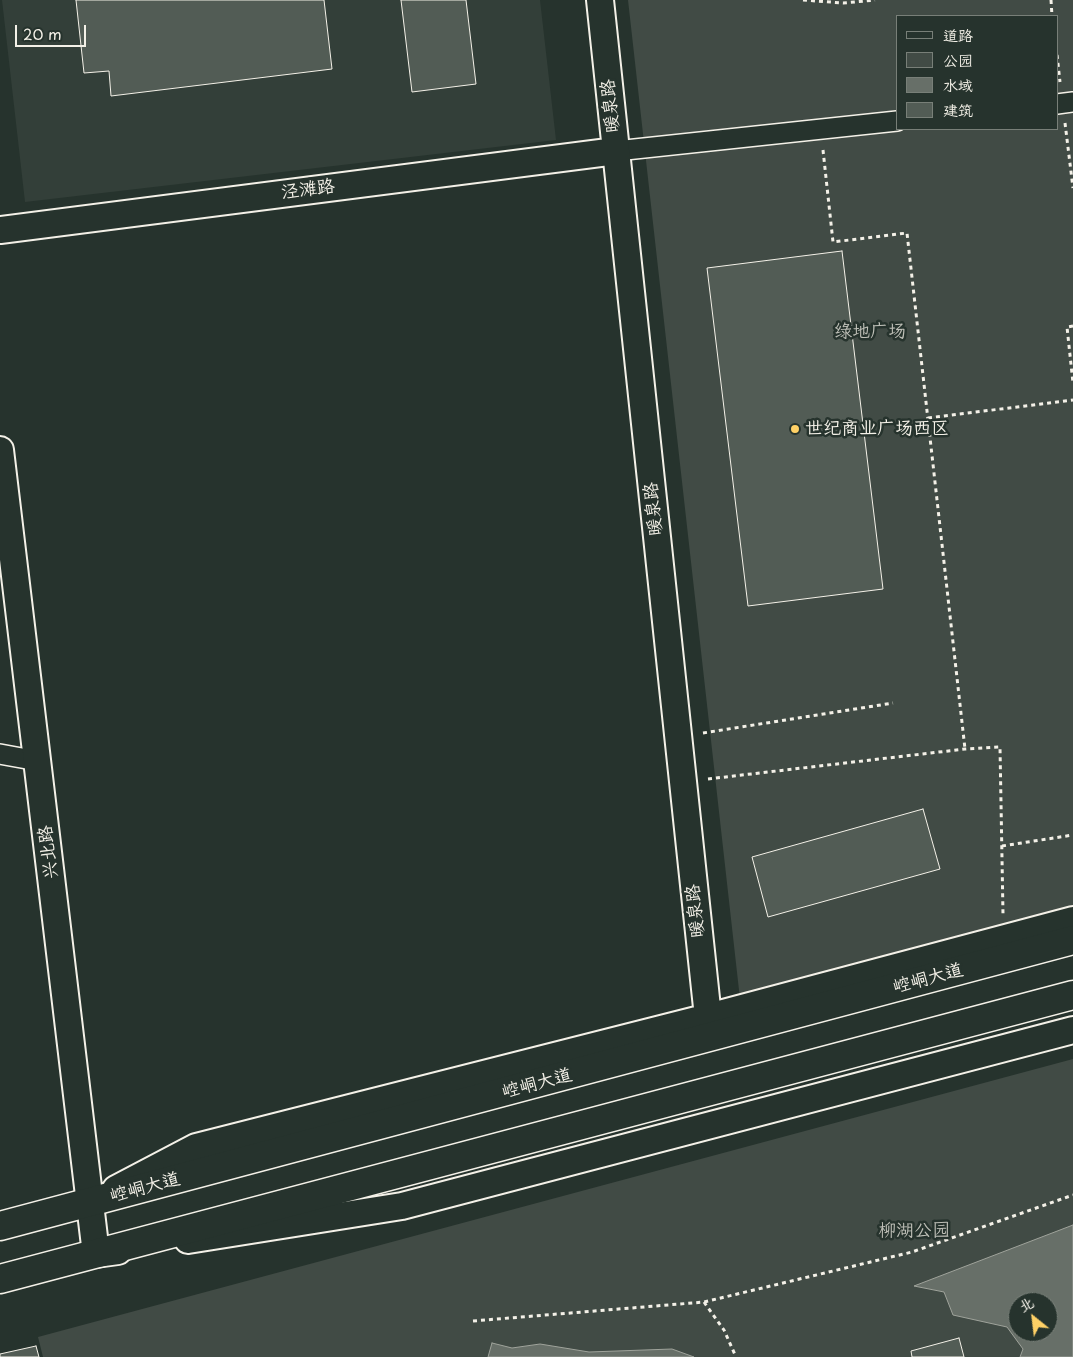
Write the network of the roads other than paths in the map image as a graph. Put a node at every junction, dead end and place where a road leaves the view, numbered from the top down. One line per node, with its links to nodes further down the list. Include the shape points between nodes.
1 (600, 0): 5 (street, 暖泉路)
2 (1073, 102): 3 (street)
3 (1058, 104)
4 (896, 121): 5 (street)
5 (616, 151): 6 (street, 泾滩路); 13 (street, 暖泉路)
6 (0, 230)
7 (0, 450): 9 (street, 兴北路)
8 (0, 754): 9 (street)
9 (38, 761): 15 (street, 兴北路)
10 (1073, 920): 13 (street)
11 (1073, 940): 15 (main road, 崆峒大道)
12 (1073, 996): 17 (main road)
13 (708, 1017): 15 (street, via 196,1147)
14 (1073, 1030): 17 (street, via 402,1206)
15 (91, 1203): 16 (main road, 崆峒大道); 17 (street, 兴北路)
16 (0, 1226)
17 (96, 1254): 18 (main road)
18 (0, 1279)

